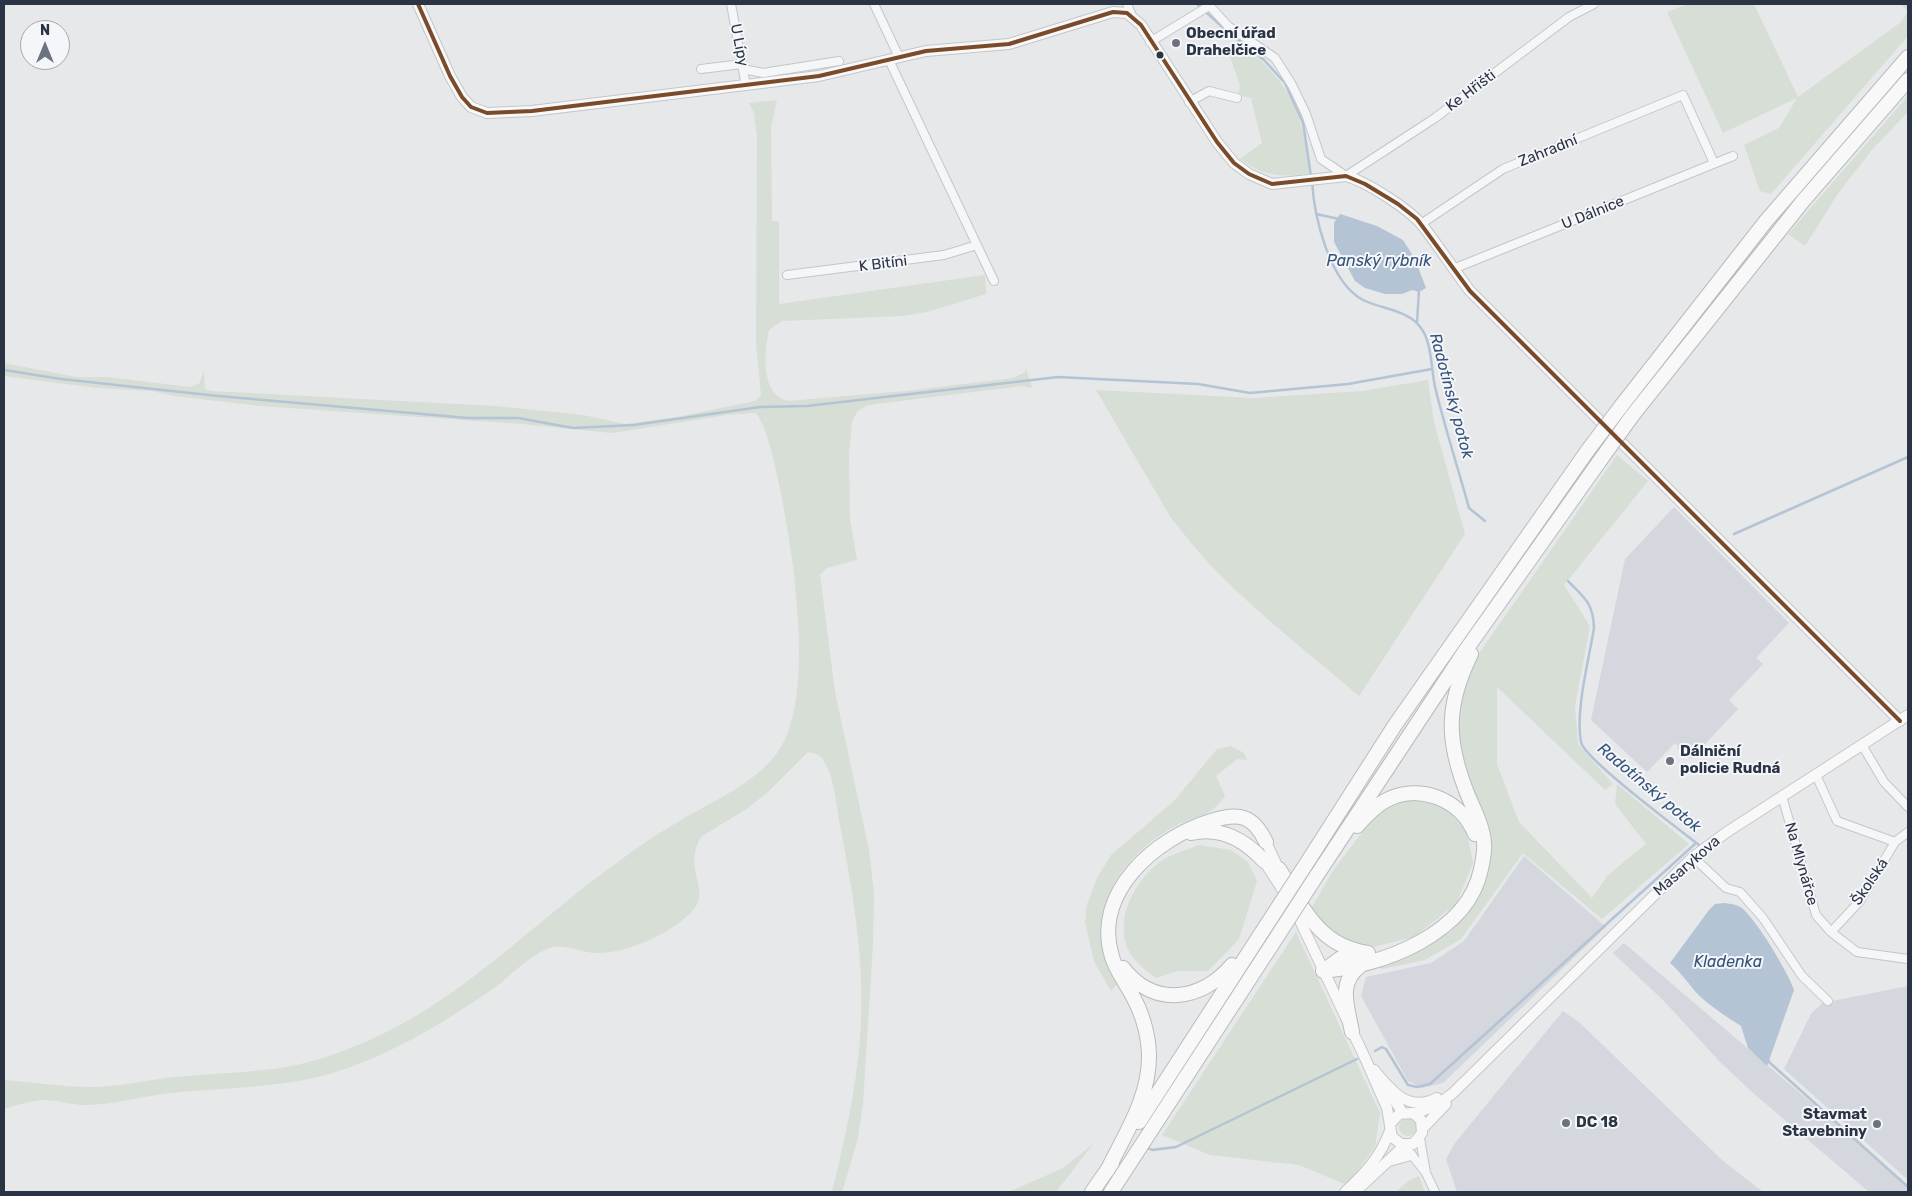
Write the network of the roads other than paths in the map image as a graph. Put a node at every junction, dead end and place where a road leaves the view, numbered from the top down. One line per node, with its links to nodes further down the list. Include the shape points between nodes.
1 (418, 4): 15 (main road, via 450,76 471,107 487,113 532,111)
2 (731, 4): 12 (street, U Lípy)
3 (874, 4): 10 (street)
4 (1128, 4): 7 (street)
5 (1594, 4): 20 (street, Ke Hřišti, via 1569,17 1436,118)
6 (1208, 6): 8 (street); 20 (street, via 1228,26 1275,58 1306,114 1321,159)
7 (1132, 16): 8 (main road); 10 (main road, via 1113,12 1009,44 952,47)
8 (1150, 42): 17 (main road)
9 (1908, 57): 42 (highway, bridge, via 1766,221 1588,450 1395,726)
10 (894, 58): 15 (main road, via 819,76); 22 (street)
11 (839, 61): 12 (street, via 763,74)
12 (742, 66): 13 (street); 15 (street, U Lípy)
13 (701, 69)
14 (1908, 80): 26 (highway, bridge, via 1803,200 1632,416)
15 (746, 86)
16 (1237, 98): 17 (street, via 1208,91)
17 (1189, 102): 20 (main road, via 1234,163 1249,174 1272,184)
18 (1733, 156): 19 (street, U Dálnice)
19 (1714, 163): 21 (street, Zahradní, via 1683,95 1503,169); 23 (street, U Dálnice)
20 (1346, 176): 21 (main road, via 1390,200)
21 (1421, 224): 23 (main road)
22 (977, 245): 24 (street, K Bitíni, via 944,255); 25 (street)
23 (1453, 270): 27 (main road, via 1470,291 1684,504)
24 (787, 276)
25 (994, 280)
26 (1490, 615): 38 (highway, via 1457,686 1450,720 1455,757 1484,838); 40 (highway)
27 (1904, 718): 28 (main road, Masarykova)
28 (1862, 745): 29 (main road, Masarykova); 31 (street, via 1884,782)
29 (1816, 775): 30 (main road, Masarykova); 34 (street, via 1837,821)
30 (1782, 796): 36 (main road, Masarykova); 43 (street, Na Mlynářce, via 1816,915)
31 (1908, 807)
32 (1908, 832): 34 (street, Školská)
33 (1266, 842): 35 (highway, via 1254,823 1233,816 1190,828); 39 (main road)
34 (1896, 842): 43 (street, Školská, via 1860,901)
35 (1160, 846): 37 (highway, via 1192,833 1216,832 1242,841); 44 (highway, via 1138,865 1122,888 1111,912)
36 (1693, 858): 48 (street, via 1726,888 1740,892 1763,918 1802,976); 50 (main road, Masarykova)
37 (1264, 861): 41 (main road)
38 (1482, 864): 40 (highway, via 1475,832 1457,808 1434,796 1409,794 1387,800 1371,811); 46 (highway, via 1474,890 1457,914 1432,936 1404,949)
39 (1279, 869): 41 (main road); 46 (highway, via 1325,935)
40 (1317, 875): 63 (highway, bridge)
41 (1296, 914): 47 (main road)
42 (1262, 932): 44 (highway, via 1219,980 1197,991 1175,995 1156,992 1135,981 1119,962); 60 (highway)
43 (1831, 932): 45 (street, Na Mlynářce, via 1857,952)
44 (1109, 935): 60 (highway, via 1113,960 1144,1021 1149,1063 1138,1108)
45 (1908, 958)
46 (1365, 959): 47 (highway, via 1340,958); 49 (highway, via 1350,975 1345,989)
47 (1323, 971): 49 (main road)
48 (1828, 1001)
49 (1352, 1032): 51 (main road)
50 (1494, 1052): 52 (main road, via 1441,1096 1428,1102 1406,1102); 54 (main road, Masarykova, via 1441,1102); 56 (main road, Masarykova, via 1474,1080)
51 (1366, 1060): 52 (main road); 55 (main road)
52 (1381, 1079): 53 (main road)
53 (1403, 1113): 54 (main road); 55 (main road, via 1395,1117)
54 (1414, 1114): 56 (main road, via 1421,1120)
55 (1391, 1127): 57 (main road, via 1395,1140); 64 (main road, via 1372,1166)
56 (1421, 1133): 57 (main road, via 1413,1144); 61 (street)
57 (1403, 1146): 58 (street); 59 (main road)
58 (1411, 1155): 59 (main road); 61 (street)
59 (1386, 1162): 65 (main road)
60 (1107, 1171): 62 (highway)
61 (1426, 1173): 66 (street)
62 (1092, 1192)
63 (1111, 1192)
64 (1345, 1192)
65 (1355, 1192)
66 (1435, 1192)

